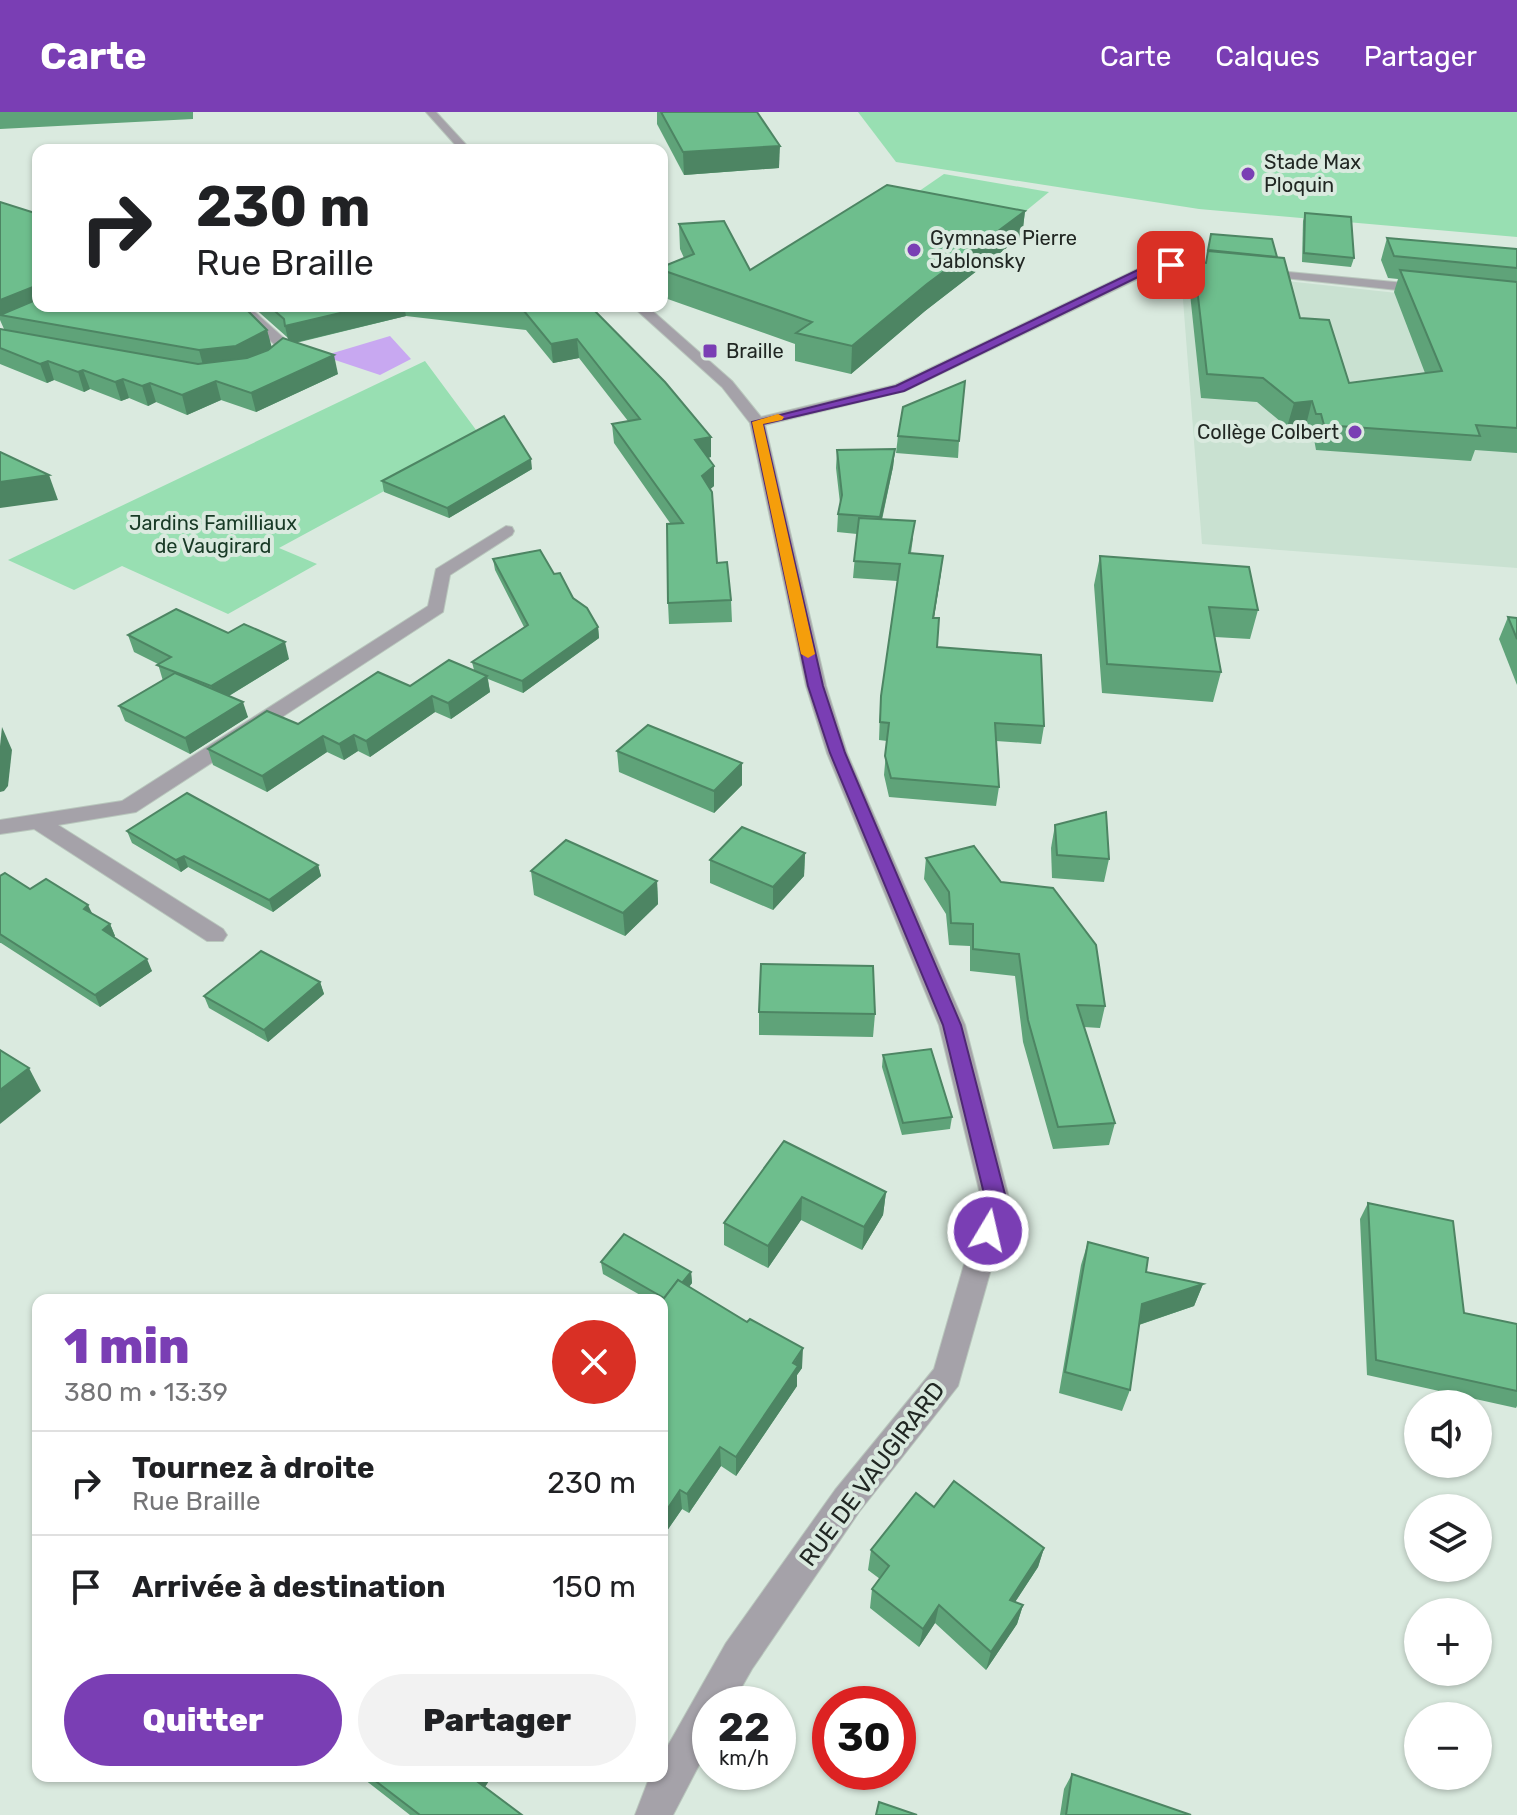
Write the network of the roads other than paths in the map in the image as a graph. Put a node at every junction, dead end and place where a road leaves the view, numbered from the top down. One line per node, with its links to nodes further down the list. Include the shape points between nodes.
1 (431, 112): 2 (street)
2 (460, 144)
3 (1443, 290): 7 (street, via 1171,265 1146,270 900,388)
4 (247, 312): 6 (street, via 281,343 276,357)
5 (646, 312): 7 (street, RUE DE VAUGIRARD, via 727,384)
6 (255, 367)
7 (757, 422): 12 (street, RUE DE VAUGIRARD, via 816,686 837,753 952,1025 996,1202 947,1376 847,1501)
8 (506, 531): 9 (street, via 442,573 437,608 128,807)
9 (37, 821): 10 (street); 11 (street)
10 (0, 827)
11 (215, 935)
12 (722, 1686)
13 (692, 1739): 15 (street, RUE DE VAUGIRARD)
14 (668, 1782): 16 (street, RUE DE VAUGIRARD)
15 (668, 1782)
16 (654, 1815)

